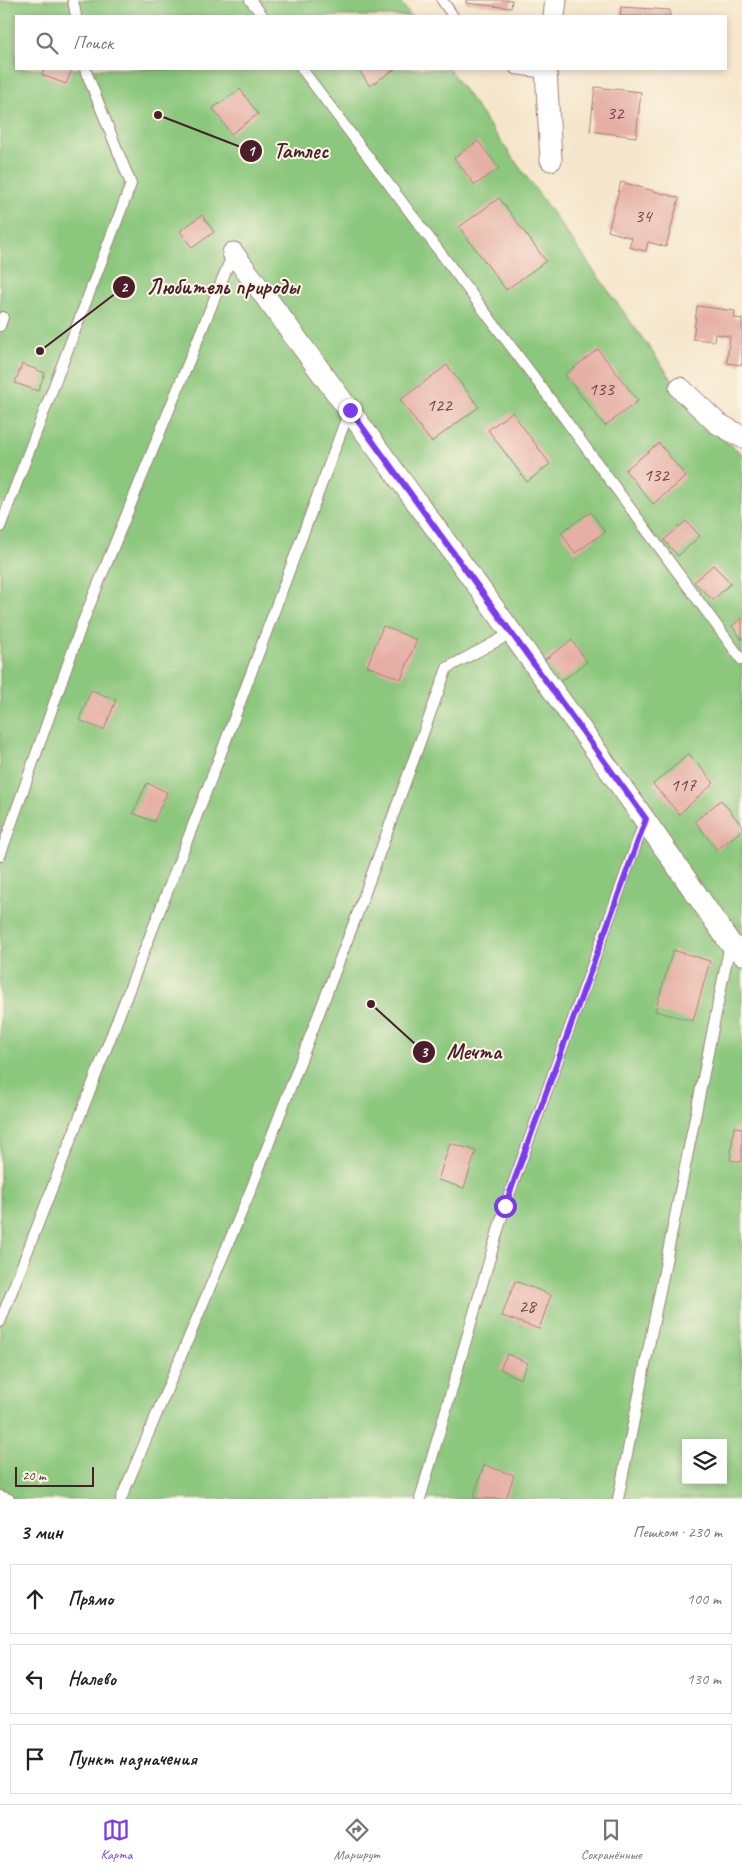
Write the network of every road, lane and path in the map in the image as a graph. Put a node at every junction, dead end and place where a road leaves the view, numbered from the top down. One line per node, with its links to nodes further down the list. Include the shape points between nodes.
1 (73, 0): 5 (lane)
2 (250, 0): 6 (lane)
3 (442, 0): 7 (lane)
4 (556, 0): 8 (street)
5 (76, 15)
6 (262, 15)
7 (452, 15)
8 (554, 15)
9 (85, 70): 18 (lane, via 131,184)
10 (303, 70): 20 (lane)
11 (530, 70): 12 (lane)
12 (546, 71): 13 (street)
13 (552, 160)
14 (233, 253): 16 (street); 22 (lane, via 82,624)
15 (680, 388): 17 (street, via 717,423)
16 (350, 410): 19 (street); 24 (lane, via 223,748)
17 (742, 437)
18 (1, 524)
19 (512, 633): 21 (street); 27 (lane, via 447,668 256,1178)
20 (742, 660)
21 (646, 819): 23 (street); 28 (lane, via 505,1206)
22 (0, 856)
23 (736, 949): 29 (lane)
24 (0, 1322)
25 (0, 1496): 26 (lane)
26 (9, 1499)
27 (122, 1499)
28 (420, 1499)
29 (618, 1499)

